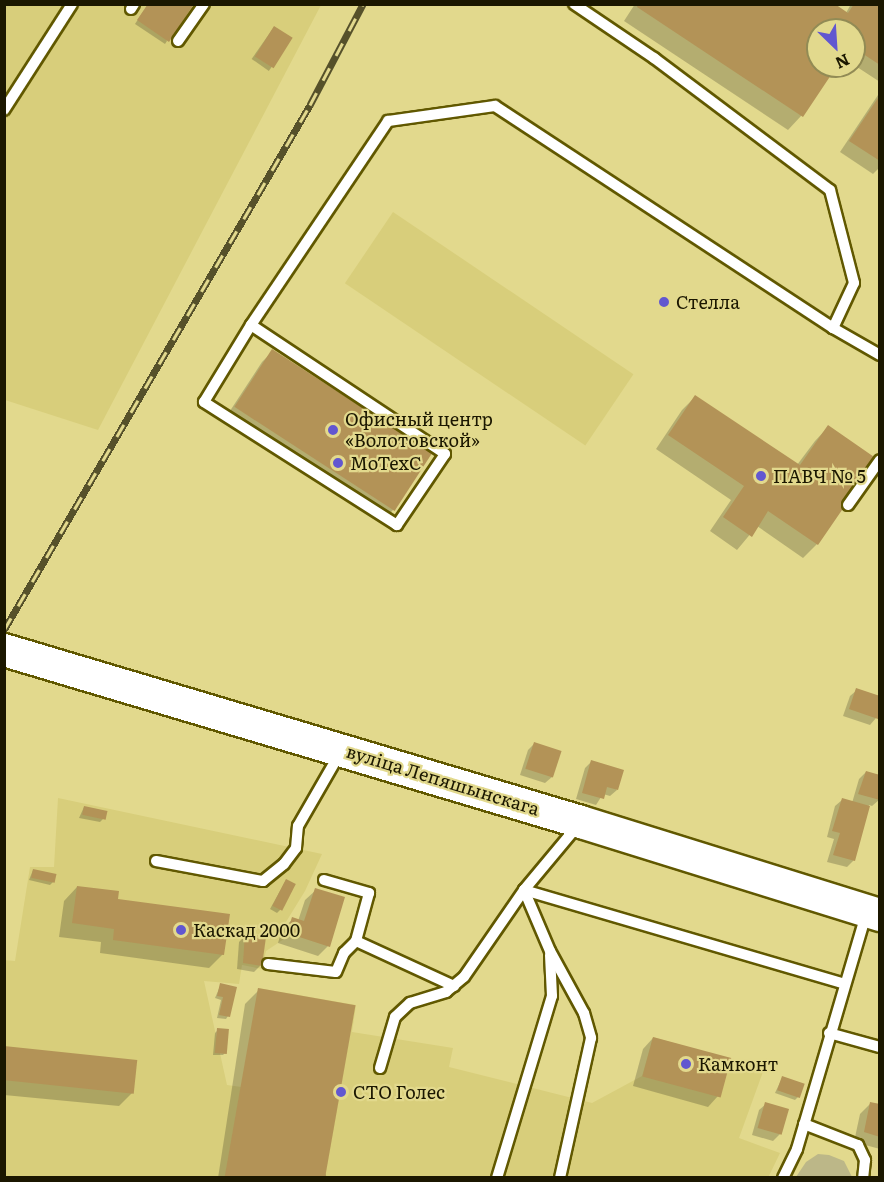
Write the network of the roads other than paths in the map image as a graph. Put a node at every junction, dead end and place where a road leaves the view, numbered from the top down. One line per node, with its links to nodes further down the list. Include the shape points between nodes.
1 (72, 4): 6 (lane)
2 (204, 4): 5 (lane)
3 (574, 4): 4 (lane)
4 (591, 9): 8 (lane, via 830,190 854,283)
5 (178, 41)
6 (4, 110)
7 (251, 325): 7 (lane, via 445,454 397,525 204,402); 8 (lane, via 388,121 495,106)
8 (833, 328): 9 (lane)
9 (879, 355)
10 (879, 460): 11 (lane)
11 (848, 506)
12 (4, 650): 13 (main road, вуліца Лепяшынскага)
13 (342, 750): 14 (main road, вуліца Лепяшынскага); 15 (lane, via 298,826 297,848 263,881)
14 (581, 822): 17 (lane); 18 (main road, вуліца Лепяшынскага)
15 (156, 861)
16 (324, 880): 19 (lane, via 369,893)
17 (524, 890): 20 (lane); 22 (lane); 23 (lane)
18 (873, 913): 22 (lane)
19 (357, 941): 21 (lane, via 345,953 336,972); 23 (lane)
20 (550, 951): 28 (lane, via 552,996); 29 (lane, via 584,1013 591,1038)
21 (268, 964)
22 (843, 982): 24 (lane)
23 (454, 986): 26 (lane, via 410,1003 395,1017)
24 (829, 1033): 25 (lane); 27 (lane)
25 (879, 1047)
26 (380, 1068)
27 (804, 1124): 30 (lane); 31 (lane, via 858,1145 865,1161)
28 (497, 1178)
29 (560, 1178)
30 (783, 1178)
31 (863, 1178)

